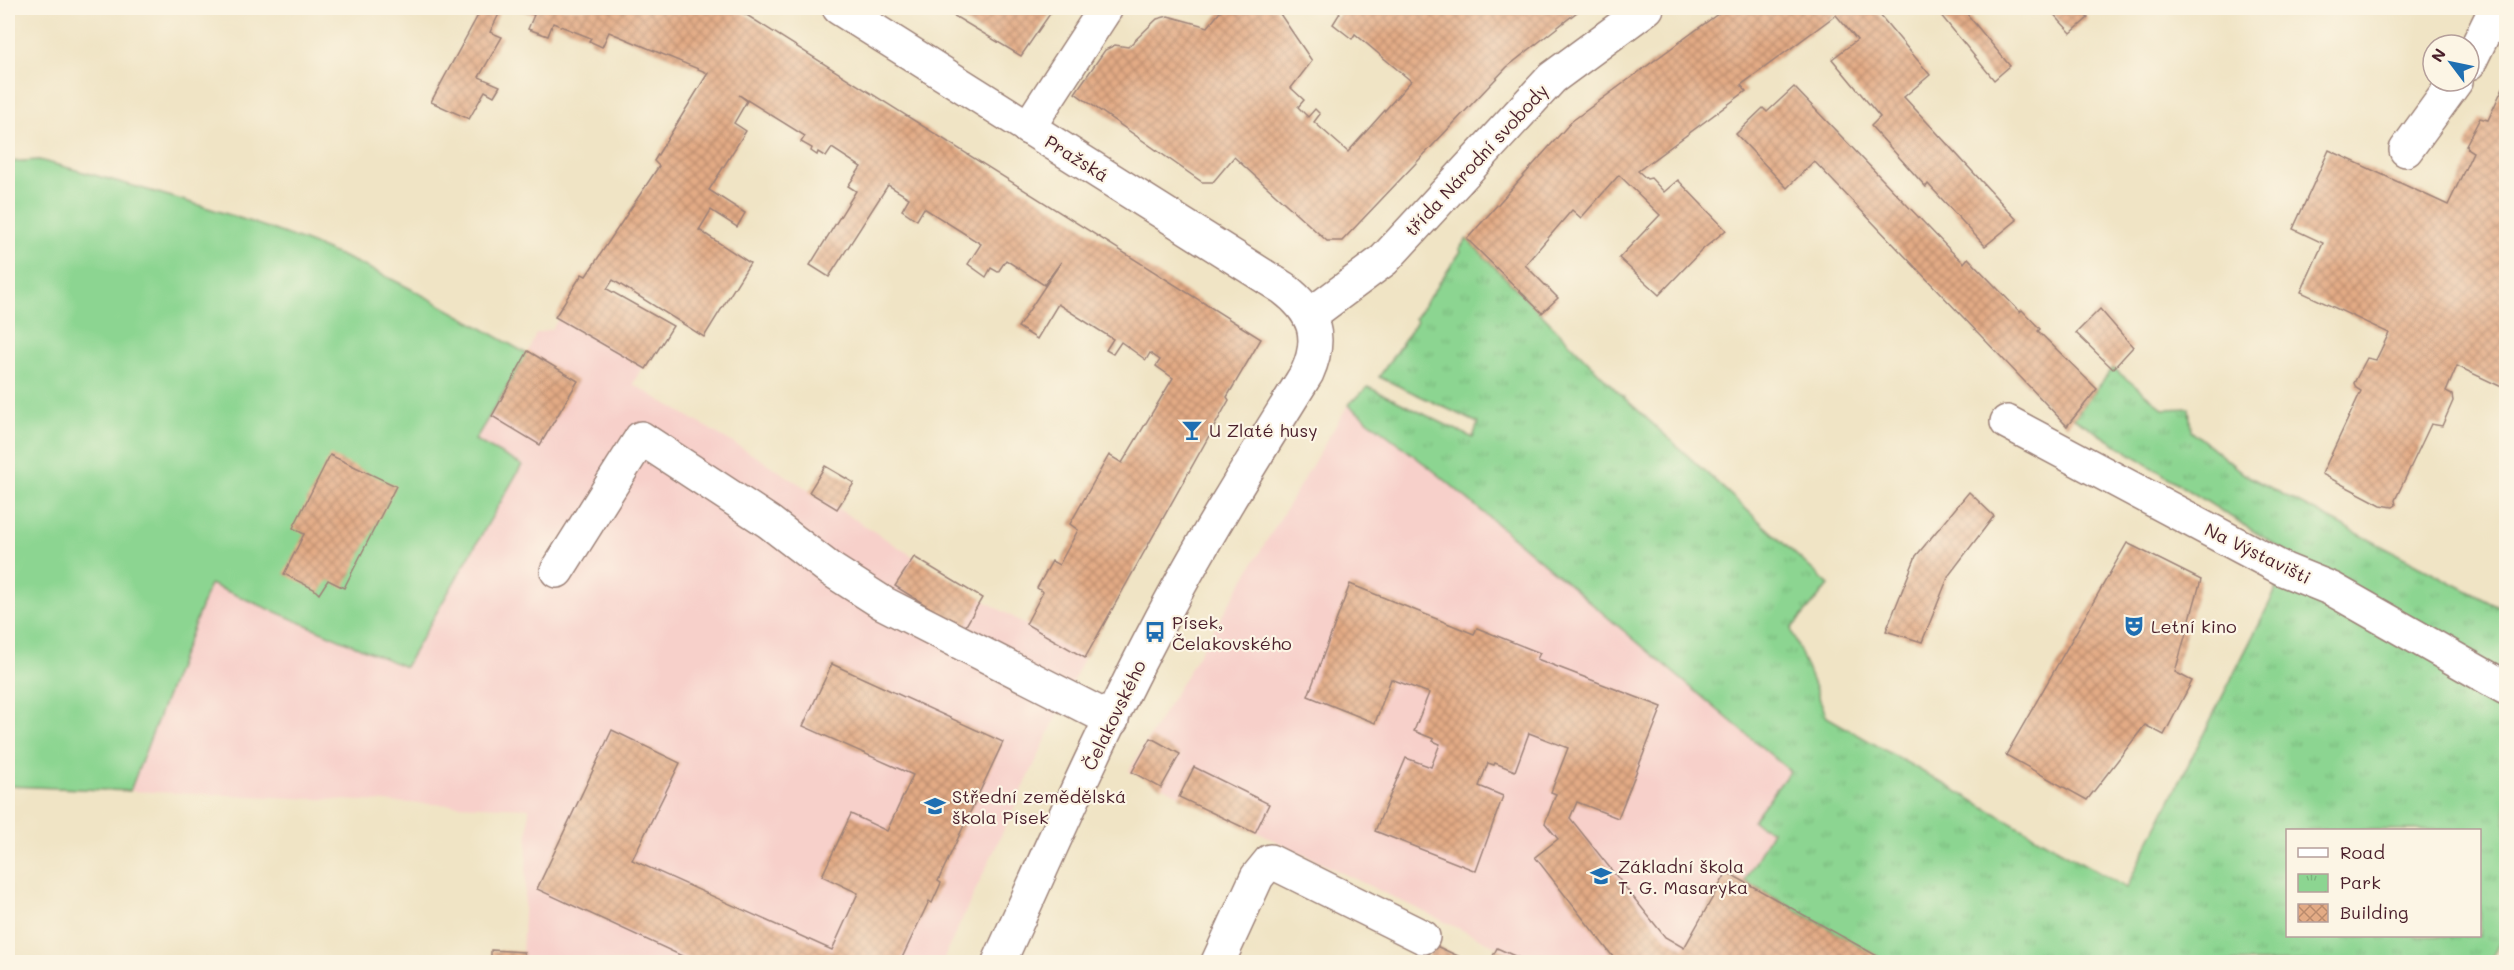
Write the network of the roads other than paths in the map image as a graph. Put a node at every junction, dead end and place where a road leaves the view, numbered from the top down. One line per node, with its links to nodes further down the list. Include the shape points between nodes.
1 (839, 8): 7 (main road, Pražská)
2 (1106, 8): 7 (main road)
3 (1647, 8): 9 (main road, třída Národní svobody, via 1552,78 1384,260)
4 (2496, 8): 5 (main road)
5 (2481, 39)
6 (2447, 93): 8 (main road)
7 (1028, 128): 9 (main road, Pražská, via 1283,288)
8 (2406, 150)
9 (1309, 316): 13 (main road, Čelakovského, via 1316,342 1307,373 1155,632)
10 (2007, 422): 12 (main road, Na Výstavišti, via 2285,570 2332,589)
11 (557, 571): 13 (main road, via 641,438 883,603)
12 (2506, 688)
13 (1112, 720): 16 (main road, Čelakovského)
14 (1423, 937): 15 (main road, via 1270,861 1257,876)
15 (1226, 960)
16 (999, 963)

